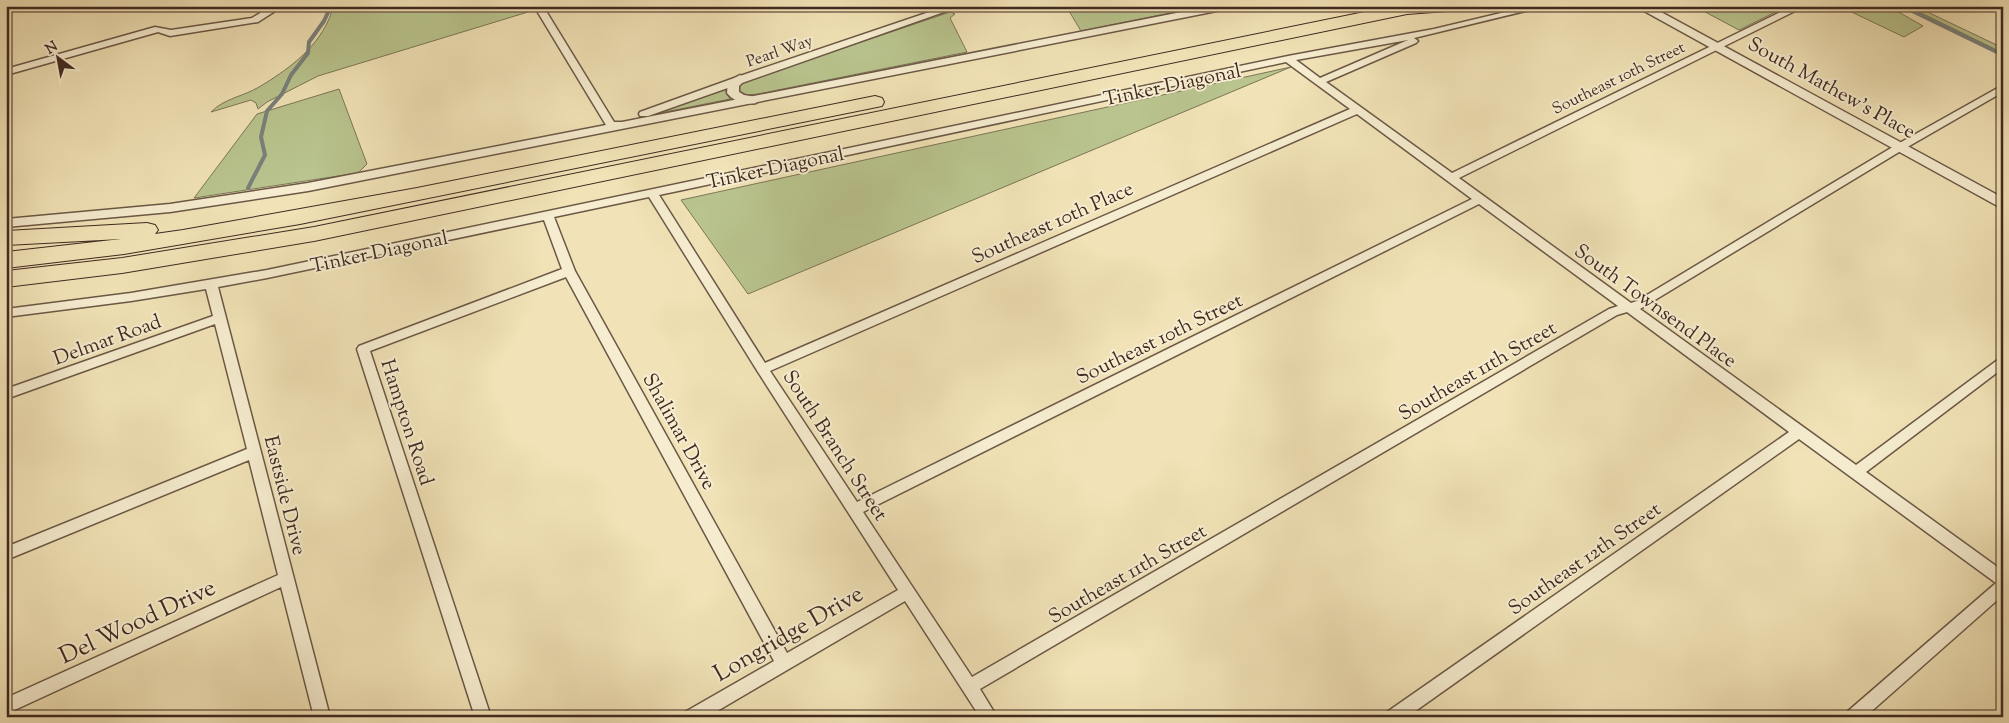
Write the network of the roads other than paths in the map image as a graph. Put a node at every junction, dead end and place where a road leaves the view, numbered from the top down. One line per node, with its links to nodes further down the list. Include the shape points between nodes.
1 (279, 6): 17 (street, via 255,20 170,32 158,29)
2 (552, 6): 11 (street)
3 (956, 6): 18 (street, Pearl Way)
4 (1338, 6): 13 (highway)
5 (1348, 6): 13 (highway, Tinker Diagonal)
6 (1447, 6): 12 (highway, Tinker Diagonal)
7 (1542, 6): 14 (street, Tinker Diagonal)
8 (1641, 6): 15 (street, South Mathew's Place)
9 (1801, 6): 15 (street, Southeast 10th Street)
10 (1222, 7): 21 (street)
11 (539, 8): 23 (street)
12 (1414, 8): 33 (highway, Tinker Diagonal)
13 (1315, 13): 31 (highway, Tinker Diagonal)
14 (1434, 32): 16 (street, Tinker Diagonal); 19 (street)
15 (1717, 47): 24 (street, South Mathew's Place); 25 (street, Southeast 10th Street)
16 (1288, 60): 19 (street, South Townsend Place); 26 (street, Tinker Diagonal)
17 (6, 72)
18 (740, 79): 21 (street, via 733,85 733,93); 23 (street, Pearl Way)
19 (1318, 82): 22 (street, South Townsend Place)
20 (2003, 88): 24 (street, Southeast 11th Street)
21 (751, 100): 23 (street)
22 (1357, 110): 25 (street, South Townsend Place); 43 (street, Southeast 10th Place)
23 (612, 126): 30 (street, via 358,178 233,199 145,211)
24 (1900, 147): 28 (street, South Mathew's Place); 39 (street, Southeast 11th Street, via 1641,304)
25 (1451, 178): 27 (street, South Townsend Place)
26 (652, 193): 29 (street, Tinker Diagonal); 43 (street, South Branch Street)
27 (1480, 199): 39 (street, South Townsend Place); 48 (street, Southeast 10th Street)
28 (2003, 204)
29 (548, 216): 35 (street, Shalimar Drive); 37 (street, Tinker Diagonal)
30 (6, 223)
31 (220, 232): 32 (highway, via 130,229); 34 (highway, Tinker Diagonal)
32 (6, 238)
33 (204, 254): 36 (highway, Tinker Diagonal); 38 (highway)
34 (6, 260)
35 (569, 271): 54 (street, Shalimar Drive); 58 (street, Hampton Road, via 363,349)
36 (6, 279)
37 (211, 284): 40 (street, Tinker Diagonal); 41 (street, Eastside Drive)
38 (6, 294)
39 (1628, 307): 45 (street, South Townsend Place); 55 (street, Southeast 11th Street, via 1605,317)
40 (6, 313)
41 (220, 318): 44 (street, Delmar Road); 46 (street, Eastside Drive)
42 (2003, 361): 47 (street)
43 (762, 369): 48 (street, South Branch Street)
44 (6, 394)
45 (1799, 432): 47 (street, South Townsend Place); 61 (street, Southeast 12th Street)
46 (254, 452): 49 (street); 50 (street, Eastside Drive)
47 (1855, 473): 51 (street, South Townsend Place)
48 (855, 510): 53 (street, South Branch Street)
49 (6, 554)
50 (286, 578): 56 (street, Del Wood Drive); 57 (street, Eastside Drive)
51 (2003, 580)
52 (2003, 586): 62 (street)
53 (908, 592): 54 (street, Longridge Drive); 55 (street, South Branch Street)
54 (784, 663): 59 (street, Longridge Drive)
55 (970, 686): 60 (street, South Branch Street)
56 (6, 706)
57 (322, 717)
58 (483, 717)
59 (691, 717)
60 (989, 717)
61 (1393, 717)
62 (1853, 717)

